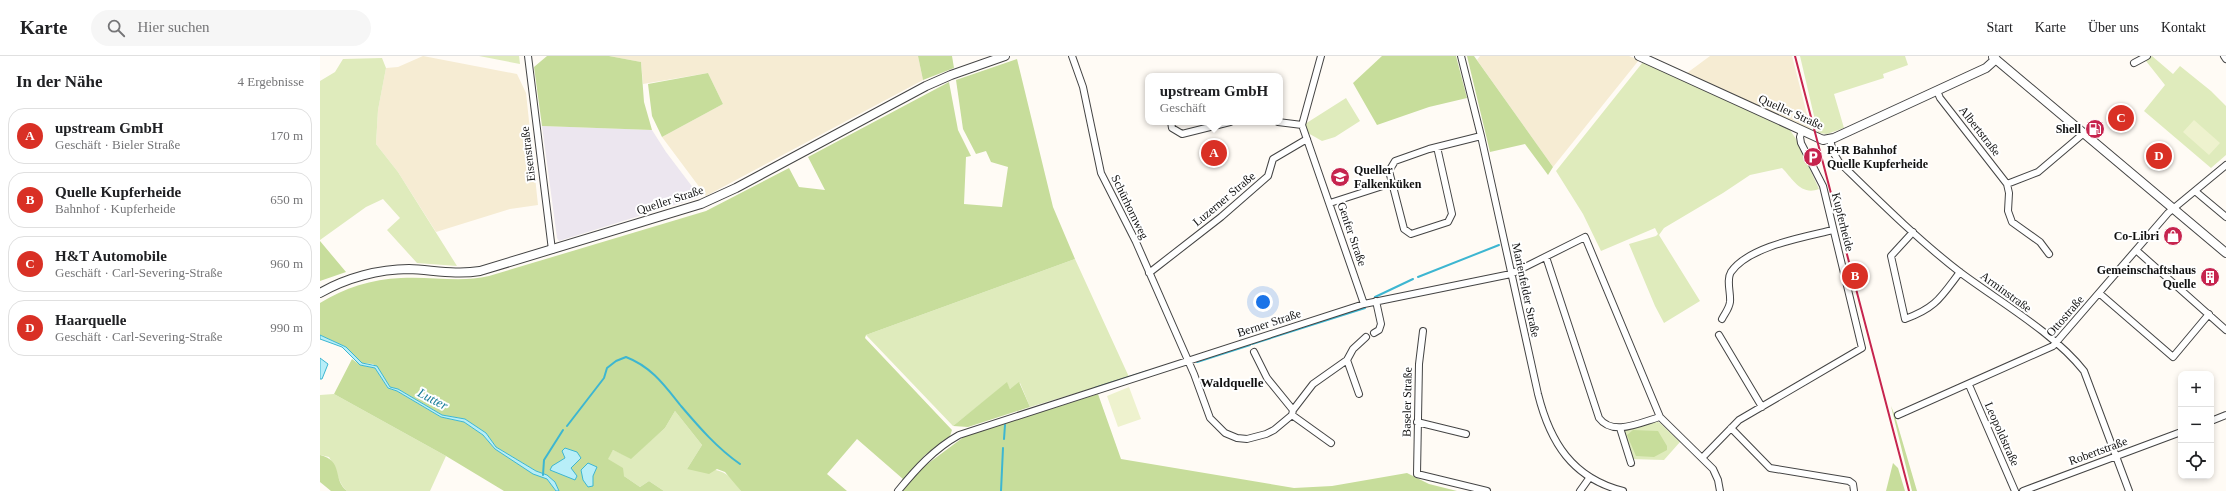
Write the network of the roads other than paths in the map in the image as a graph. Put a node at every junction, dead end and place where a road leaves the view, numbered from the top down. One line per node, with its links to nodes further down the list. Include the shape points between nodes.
1 (528, 56): 32 (street, Eisenstraße)
2 (1005, 56): 32 (street, Queller Straße, via 926,86 718,198)
3 (1072, 56): 38 (street, Schürhornweg, via 1083,87 1101,173)
4 (1321, 56): 16 (street)
5 (1461, 56): 19 (street, Marienfelder Straße)
6 (1639, 56): 17 (street, Queller Straße)
7 (2147, 56): 11 (street)
8 (2224, 56): 10 (street)
9 (1994, 58): 12 (street, Queller Straße, via 1986,68); 18 (street)
10 (2226, 59)
11 (2134, 63)
12 (1936, 91): 21 (street, Queller Straße); 25 (street, Albertstraße)
13 (1283, 123): 16 (street)
14 (1172, 125): 15 (street, via 1182,134)
15 (1208, 125)
16 (1302, 125): 20 (street, Genfer Straße)
17 (1802, 131): 21 (street, Queller Straße, via 1820,139); 30 (street, Kupferheide, via 1800,139 1822,186)
18 (2084, 133): 25 (street, via 2038,172); 28 (street)
19 (1481, 136): 22 (street); 39 (street, Marienfelder Straße)
20 (1307, 139): 27 (street, Genfer Straße); 38 (street, Luzerner Straße, via 1273,159 1268,176 1222,218)
21 (1830, 139): 31 (street, Arminstraße, via 1839,162)
22 (1437, 147): 24 (street, via 1395,160 1389,171); 24 (street, via 1452,214 1448,222 1411,234 1408,232 1404,229)
23 (2226, 165): 26 (street, Ottostraße)
24 (1392, 182): 27 (street)
25 (2007, 184): 35 (street, via 2008,211 2012,222 2040,242)
26 (2195, 191): 28 (street, Ottostraße); 29 (street)
27 (1330, 203): 43 (street, Genfer Straße)
28 (2173, 209): 33 (street, Ottostraße); 34 (street)
29 (2226, 217)
30 (1833, 230): 45 (street, via 1770,246 1739,264 1729,278 1730,303); 57 (street, Kupferheide, via 1862,348)
31 (1913, 232): 37 (street, Arminstraße); 37 (street, via 1891,256 1905,319 1934,305)
32 (552, 250): 40 (street, Queller Straße, via 472,272 408,269 376,272)
33 (2136, 250): 41 (street, Ottostraße); 44 (street)
34 (2226, 253)
35 (2049, 254)
36 (1546, 257): 39 (street, Berner Straße); 61 (street, Berner Straße, via 1585,237); 64 (street, via 1599,418 1609,427)
37 (1960, 272): 51 (street, Arminstraße)
38 (1149, 273): 54 (street, Schürhornweg)
39 (1511, 274): 42 (street, Berner Straße); 72 (street, Marienfelder Straße, via 1547,426 1568,459)
40 (320, 293)
41 (2099, 294): 44 (street, via 2173,357); 51 (street, Ottostraße)
42 (1376, 301): 43 (street, Berner Straße); 48 (street, via 1381,324 1379,330)
43 (1364, 304): 54 (street, Berner Straße)
44 (2209, 314): 46 (street)
45 (1722, 319)
46 (2226, 330)
47 (1422, 331): 63 (street, Baseler Straße)
48 (1374, 333)
49 (1719, 335): 57 (street)
50 (1366, 336): 53 (street, via 1353,349)
51 (2057, 343): 55 (street, Ottostraße, via 2048,350); 69 (street, Arminstraße, via 2084,371)
52 (1254, 352): 58 (street, via 1267,378)
53 (1347, 360): 56 (street); 58 (street, Schürhornweg, via 1319,378)
54 (1187, 361): 58 (street, Schürhornweg, via 1206,410 1225,433 1237,438 1257,437 1274,430); 73 (street, Berner Straße, via 959,435 919,465)
55 (1968, 385): 59 (street, Ottostraße); 79 (street, Leopoldstraße)
56 (1359, 394)
57 (1762, 407): 65 (street, Kupferheide, via 1739,420)
58 (1292, 412): 68 (street)
59 (1898, 415)
60 (2226, 415): 62 (street)
61 (1660, 417): 64 (street); 70 (street)
62 (2214, 420)
63 (1417, 422): 67 (street); 74 (street, Baseler Straße, via 1417,474)
64 (1620, 428): 71 (street)
65 (1731, 428): 70 (street, Kupferheide); 78 (street, via 1770,468 1849,481 1853,484)
66 (2178, 433): 69 (street, Robertstraße)
67 (1466, 434)
68 (1331, 443)
69 (2116, 456): 80 (street, Robertstraße); 81 (street, Arminstraße)
70 (1702, 458): 77 (street, via 1717,475)
71 (1631, 463)
72 (1590, 477): 75 (street); 76 (street, Marienfelder Straße)
73 (898, 491)
74 (1487, 491)
75 (1580, 491)
76 (1623, 491)
77 (1720, 491)
78 (1854, 491)
79 (2015, 491)
80 (2023, 491)
81 (2129, 491)

